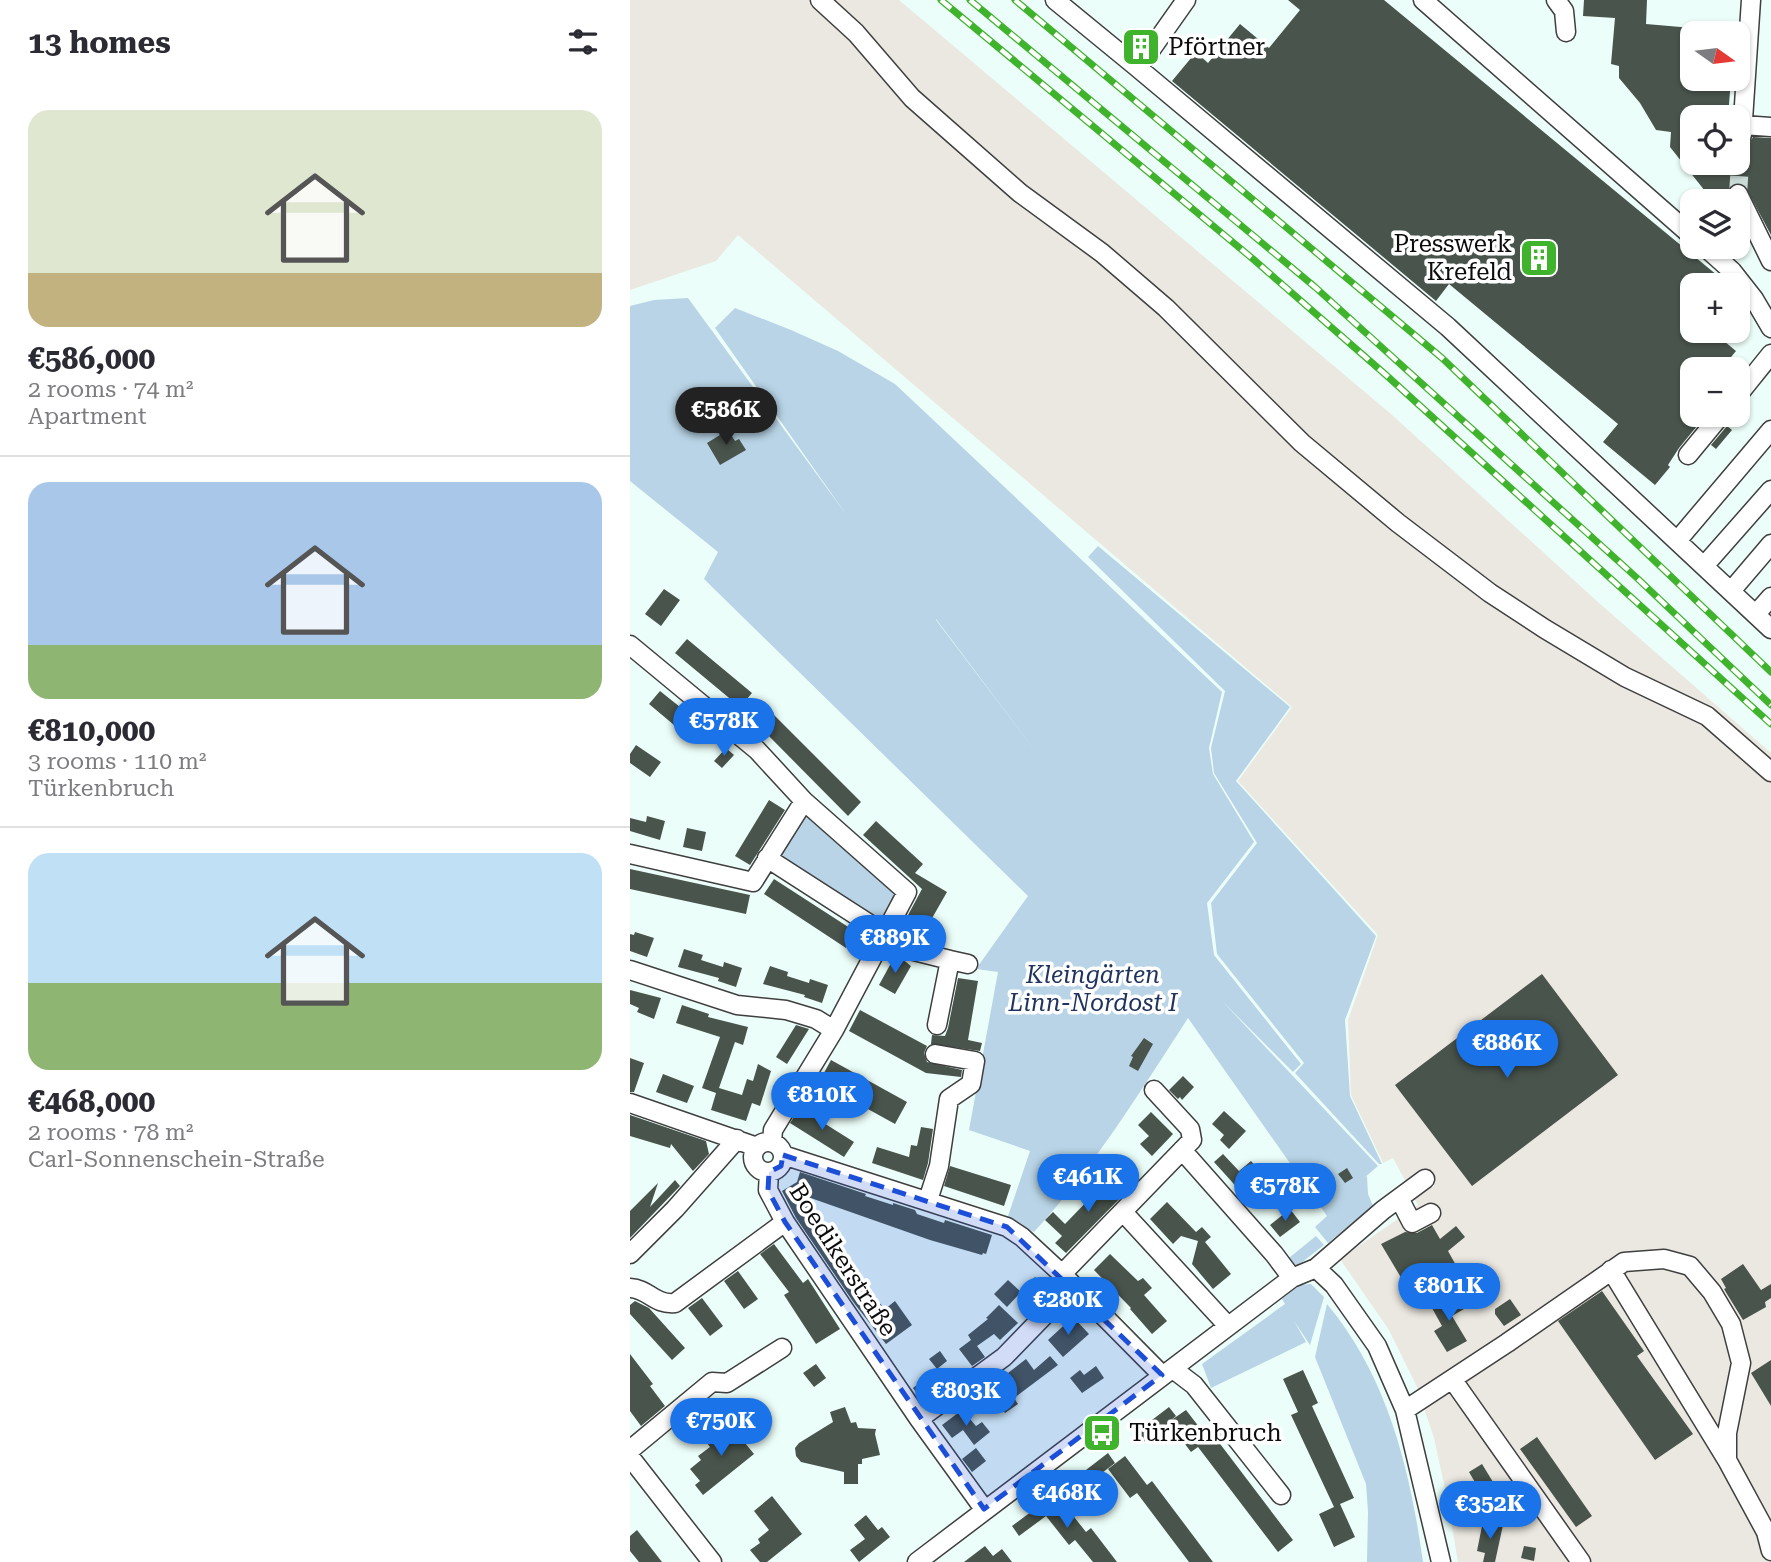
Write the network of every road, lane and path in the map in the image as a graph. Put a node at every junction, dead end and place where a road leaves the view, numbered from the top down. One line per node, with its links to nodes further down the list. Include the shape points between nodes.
1 (820, 0): 29 (street, via 856,33 912,98 1020,193 1102,253 1166,308 1302,443 1398,523 1545,629 1625,677 1707,716)
2 (1055, 0): 8 (street)
3 (1186, 0): 8 (street)
4 (1423, 0): 11 (street)
5 (1556, 0): 7 (street, via 1564,11)
6 (1751, 0): 9 (street, via 1743,130)
7 (1566, 32)
8 (1132, 64): 21 (street, via 1448,327)
9 (1771, 127)
10 (1750, 218): 13 (street)
11 (1680, 225)
12 (1718, 259): 14 (street, via 1754,299)
13 (1771, 261)
14 (1771, 328)
15 (1771, 354): 16 (street)
16 (1750, 380)
17 (1711, 427): 19 (street)
18 (1771, 430): 21 (street)
19 (1688, 455)
20 (1771, 490): 23 (street)
21 (1677, 541): 23 (street)
22 (1771, 544): 24 (street)
23 (1704, 566): 24 (street)
24 (1731, 591): 26 (street)
25 (1771, 597): 26 (street)
26 (1756, 614): 27 (street)
27 (1771, 629)
28 (630, 645): 30 (street, via 757,750)
29 (1771, 772)
30 (804, 801): 32 (street); 33 (street, via 907,892)
31 (630, 854): 32 (street, via 752,882)
32 (767, 858): 33 (street)
33 (884, 933): 35 (street, via 911,950 959,962); 36 (street)
34 (630, 970): 36 (street, via 737,1005 786,1010)
35 (937, 1025)
36 (834, 1030): 42 (street, via 773,1130)
37 (935, 1054): 46 (street, via 975,1061 971,1084 949,1099 939,1166)
38 (1154, 1090): 41 (street, via 1190,1129)
39 (630, 1103): 40 (street)
40 (737, 1139): 42 (street); 50 (street)
41 (1187, 1145): 47 (street); 53 (street)
42 (771, 1148): 43 (street, via 781,1166); 43 (street, via 753,1156 759,1170); 46 (street)
43 (769, 1172): 49 (street, Boedikerstraße, via 768,1190)
44 (1425, 1179): 45 (street)
45 (1399, 1198): 48 (street, via 1412,1223); 51 (street)
46 (928, 1200): 54 (street, via 1007,1227)
47 (1123, 1212): 54 (street); 56 (street)
48 (1431, 1213)
49 (785, 1222): 55 (street, via 675,1303 663,1304); 61 (street, Boedikerstraße)
50 (630, 1254)
51 (1316, 1268): 53 (street); 60 (street, via 1377,1346)
52 (1611, 1270): 59 (street); 64 (street); 64 (street, via 1624,1262 1664,1259 1690,1266 1712,1292 1731,1324 1741,1363 1728,1424)
53 (1292, 1278): 56 (street)
54 (1067, 1280): 58 (street); 61 (street, via 1004,1357)
55 (630, 1288)
56 (1228, 1326): 58 (street)
57 (782, 1348): 62 (street, via 727,1383 712,1382)
58 (1168, 1372): 65 (street, via 1194,1385); 66 (street)
59 (1452, 1379): 60 (street); 71 (street)
60 (1405, 1410): 70 (street)
61 (919, 1419): 66 (street, Boedikerstraße)
62 (630, 1450)
63 (630, 1457): 68 (street)
64 (1727, 1460): 67 (street, via 1766,1532)
65 (1281, 1494)
66 (984, 1509): 69 (street)
67 (1771, 1551)
68 (712, 1562)
69 (917, 1562)
70 (1441, 1562)
71 (1581, 1562)

